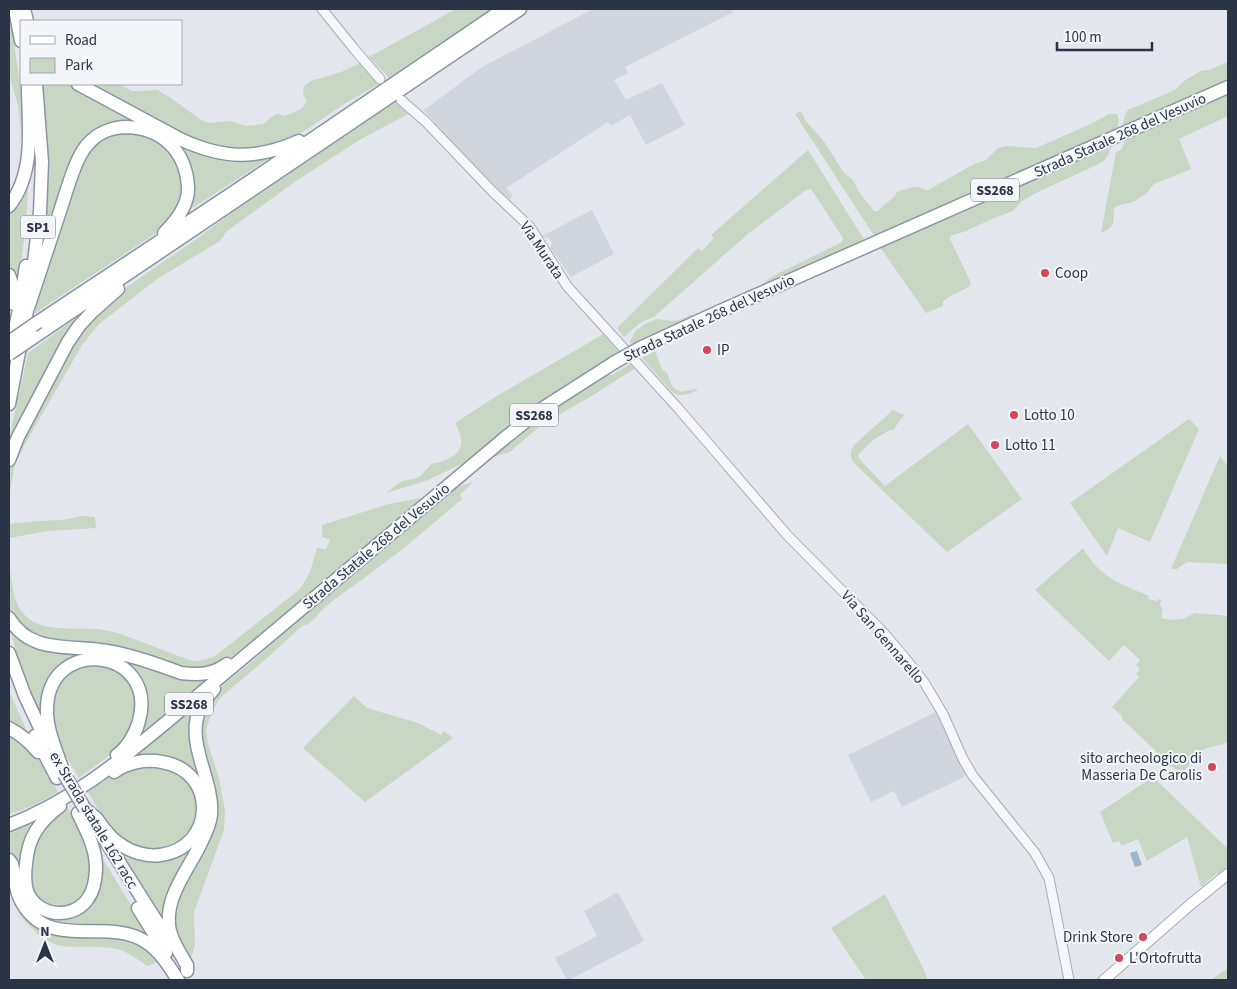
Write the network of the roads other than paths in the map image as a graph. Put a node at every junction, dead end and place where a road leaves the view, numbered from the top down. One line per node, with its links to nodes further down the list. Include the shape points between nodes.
1 (15, 9): 5 (highway)
2 (322, 9): 6 (street)
3 (504, 9): 11 (highway)
4 (520, 9): 13 (highway)
5 (20, 36)
6 (380, 79)
7 (30, 85): 12 (highway, via 28,162 22,185); 16 (highway, SP1, via 42,162 40,212); 20 (highway, SP1, via 32,216)
8 (80, 85): 11 (highway, via 182,140 219,153 247,155 274,151)
9 (1228, 87): 25 (highway, Strada Statale 268 del Vesuvio / SS268, bridge, via 640,348 540,410)
10 (401, 100): 22 (street, Via Murata, via 530,227 567,286)
11 (324, 130): 14 (highway)
12 (9, 206)
13 (209, 220): 20 (highway, bridge); 23 (highway, via 199,232 114,292 79,326 22,428)
14 (144, 252): 16 (highway, via 167,230 185,203 188,188 184,167 176,150 157,134 140,128 117,127 101,133 87,145 78,160); 17 (highway)
15 (9, 275): 18 (highway, via 14,293)
16 (28, 308): 21 (highway, SP1)
17 (38, 320): 18 (highway, bridge); 19 (highway, bridge)
18 (12, 334)
19 (9, 342)
20 (9, 356)
21 (9, 404)
22 (677, 407): 41 (street, Via San Gennarello, via 788,536 882,632 924,682 973,776 1042,864 1048,878)
23 (9, 460)
24 (9, 618): 25 (highway, via 35,642 55,647 108,651 190,674 214,672)
25 (280, 627): 26 (highway, Strada Statale 268 del Vesuvio / SS268)
26 (264, 640): 31 (highway, Strada Statale 268 del Vesuvio / SS268, via 131,751); 39 (highway, via 213,690 199,708 195,722 211,803 210,823 174,894 169,918 170,932)
27 (9, 653): 30 (highway, ex Strada statale 162 racc)
28 (9, 676): 30 (highway, ex Strada statale 162 racc, via 24,714)
29 (9, 728): 30 (highway, via 28,741)
30 (61, 776): 31 (highway, via 48,730 51,687 67,667 84,659 108,660 129,672 138,685 141,714 137,728 121,752 96,771); 33 (highway, ex Strada statale 162 racc, bridge)
31 (85, 785): 32 (highway, Strada Statale 268 del Vesuvio / SS268); 33 (highway, via 39,825 27,852 26,887 30,897 47,911 69,912 86,902 92,892 96,866); 33 (highway, via 138,762 173,764 196,782 203,816 191,840 181,849 155,856 120,844 98,820)
32 (61, 799): 34 (highway); 35 (highway, Strada Statale 268 del Vesuvio / SS268)
33 (82, 811): 38 (highway, ex Strada statale 162 racc); 39 (highway, ex Strada statale 162 racc)
34 (9, 817)
35 (9, 825)
36 (9, 860): 38 (highway, via 20,900 28,912 47,927 74,932 118,932)
37 (1228, 874): 42 (main road)
38 (160, 950): 39 (highway, ex Strada statale 162 racc); 40 (highway)
39 (190, 977)
40 (178, 980)
41 (1070, 980)
42 (1104, 980)

